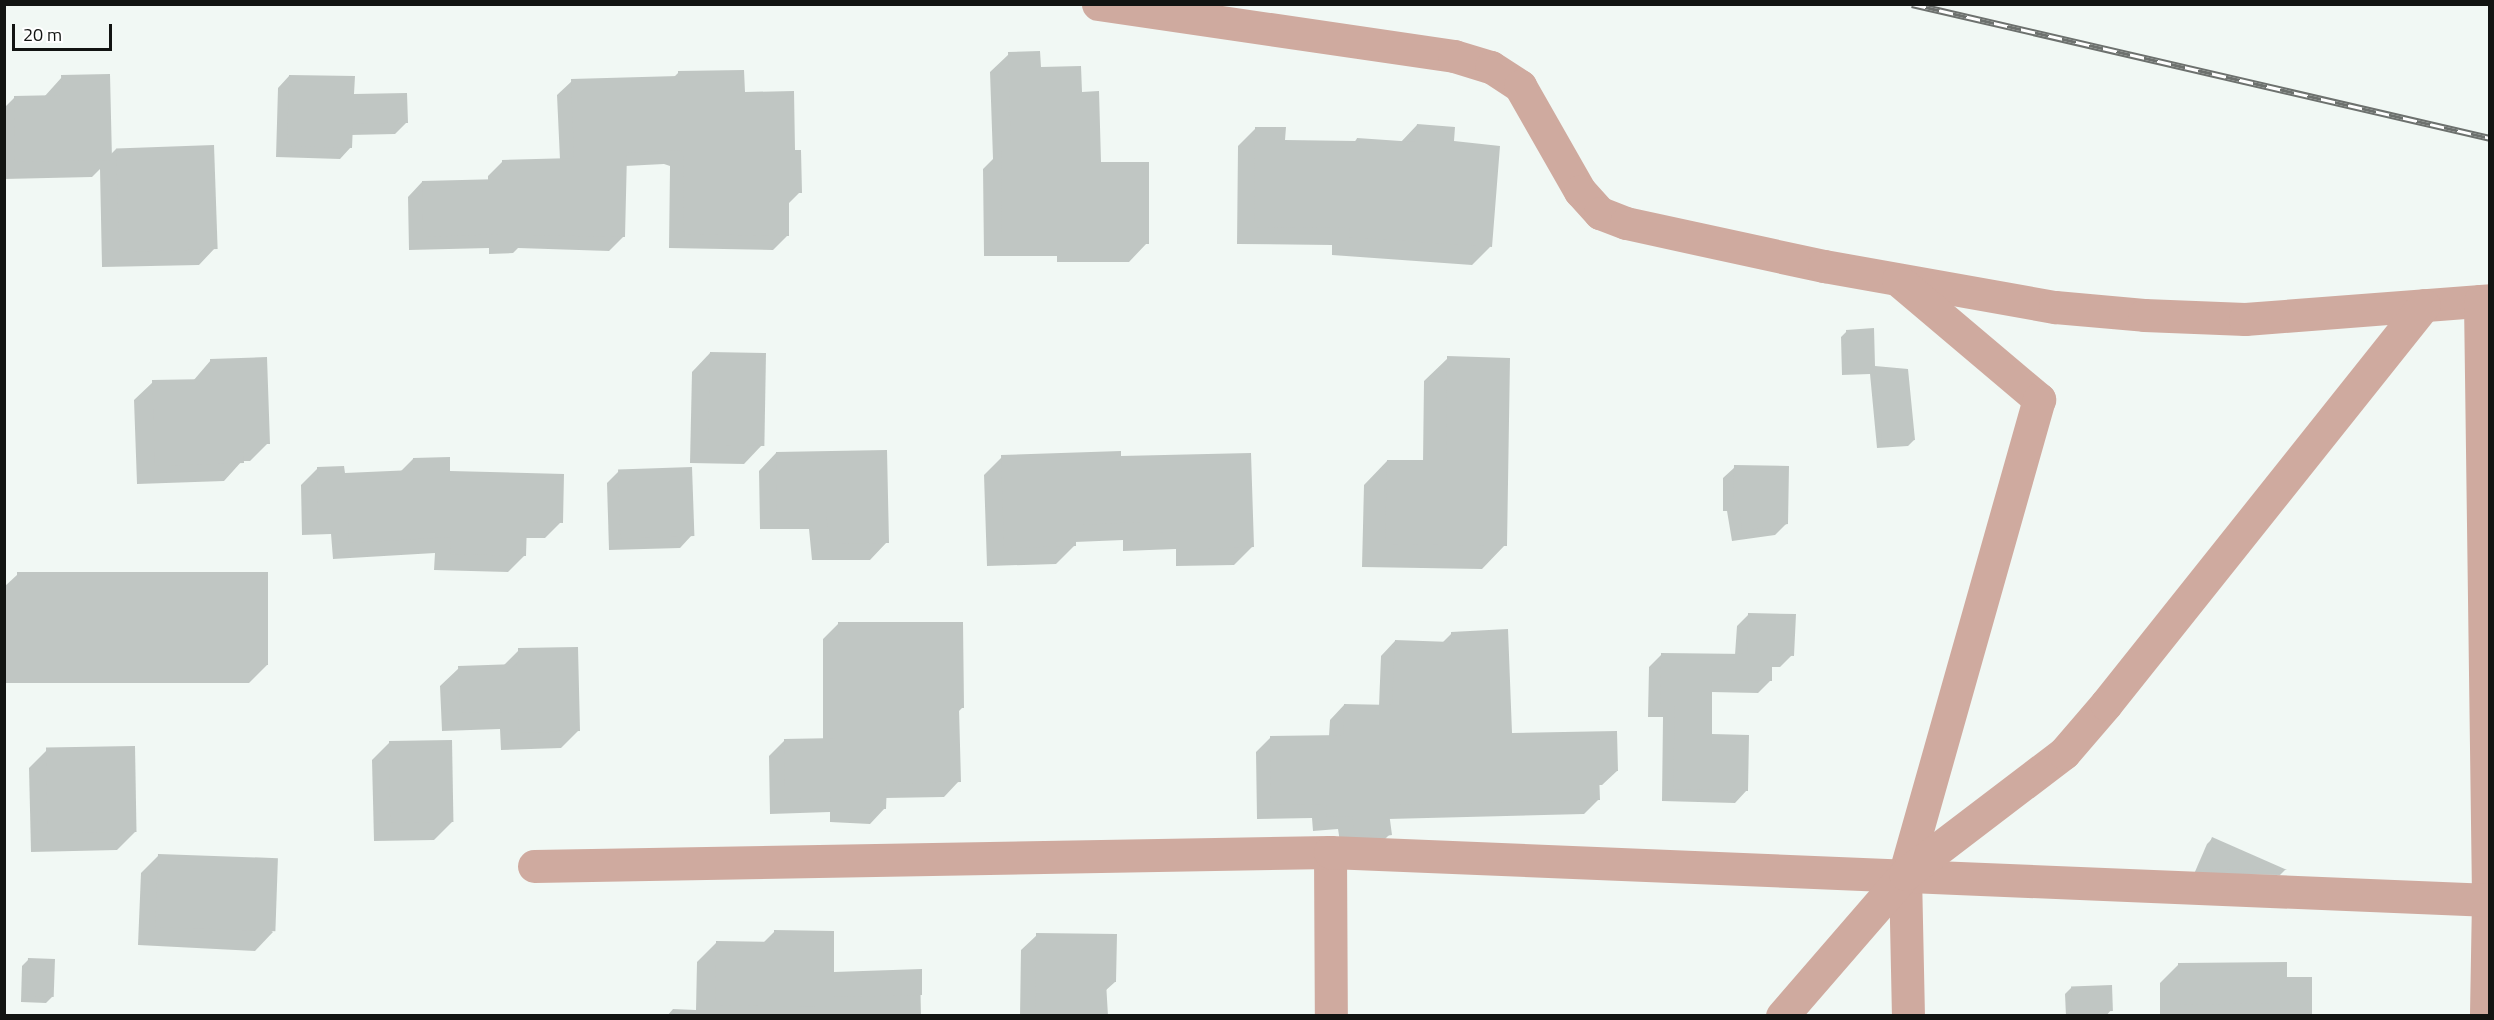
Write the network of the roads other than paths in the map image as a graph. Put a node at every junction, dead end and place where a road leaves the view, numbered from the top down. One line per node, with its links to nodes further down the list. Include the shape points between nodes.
1 (1098, 4): 2 (street, via 1454,56 1491,67 1520,86 1580,191 1600,213 1626,223)
2 (1896, 278): 4 (street, via 2055,307 2144,315 2245,319); 8 (street, via 2039,399)
3 (2485, 301): 4 (street); 5 (street)
4 (2424, 305): 8 (street, via 2064,753)
5 (2486, 584): 9 (street)
6 (1330, 852): 7 (street); 8 (street); 10 (street)
7 (534, 866)
8 (1905, 874): 9 (street); 11 (street); 12 (street)
9 (2489, 900): 13 (street)
10 (1331, 1016)
11 (1782, 1016)
12 (1908, 1016)
13 (2486, 1016)

